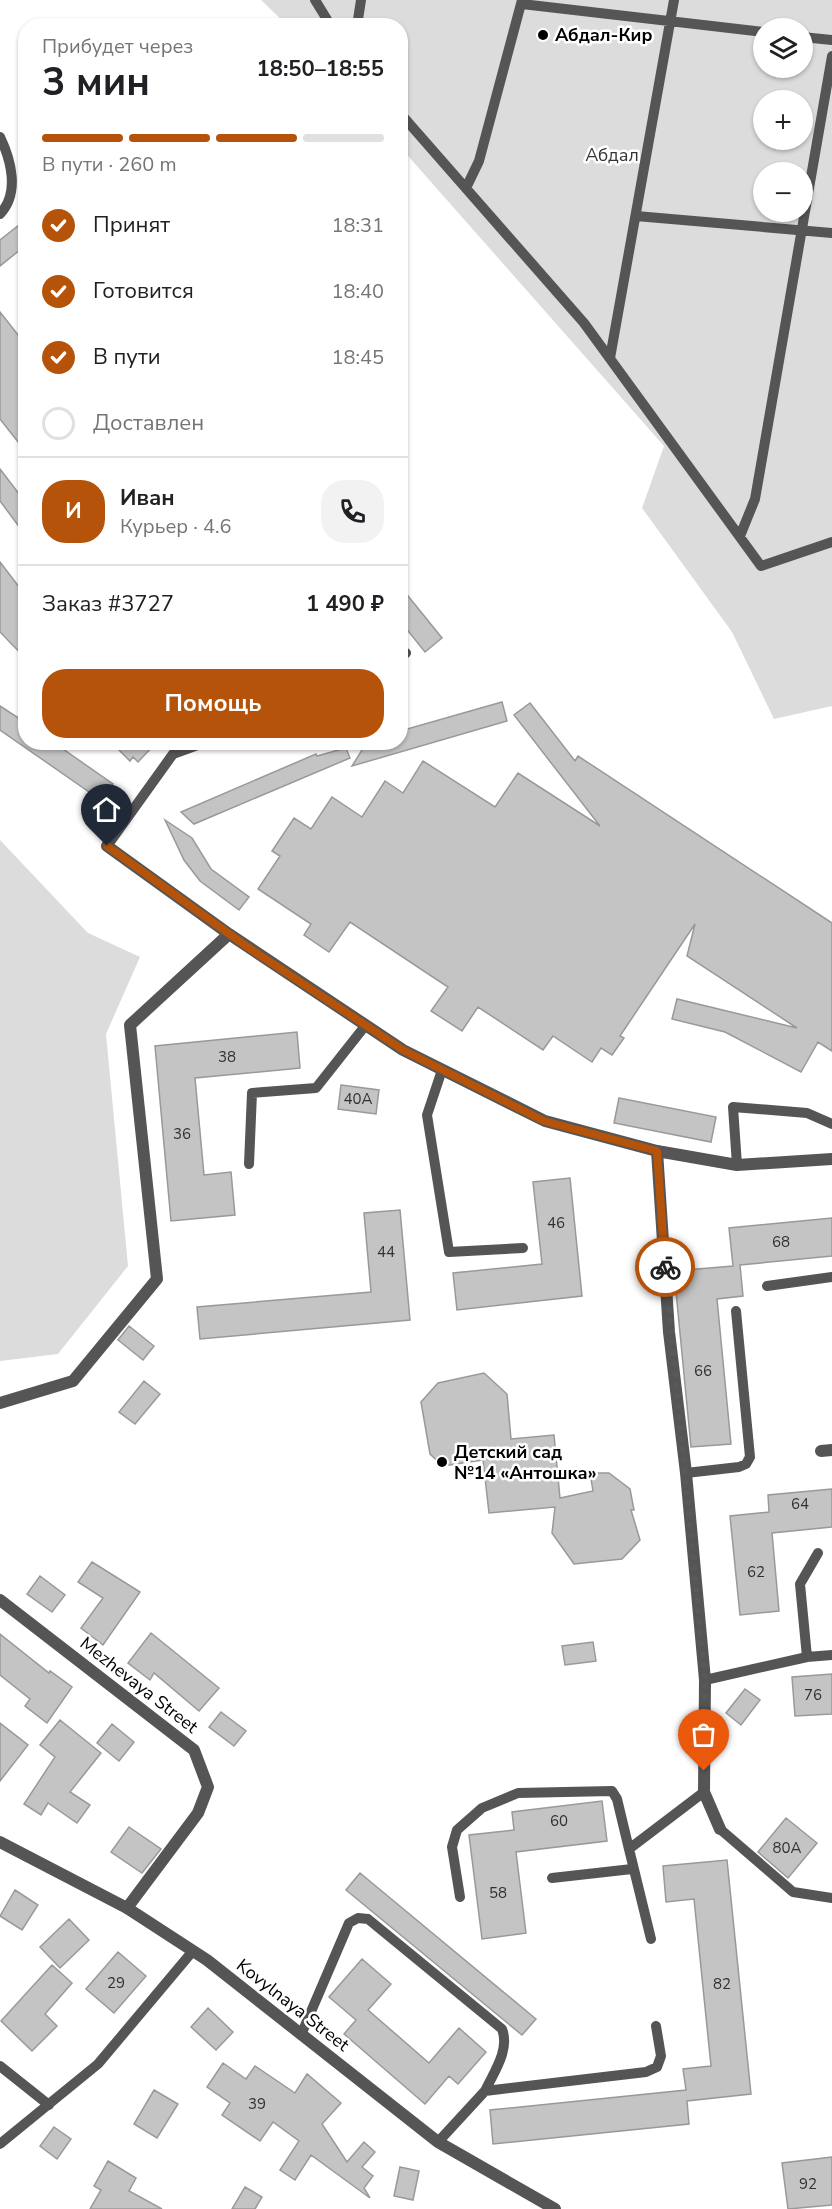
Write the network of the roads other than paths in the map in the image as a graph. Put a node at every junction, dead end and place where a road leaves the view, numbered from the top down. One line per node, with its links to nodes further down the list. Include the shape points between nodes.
1 (315, 0): 5 (lane)
2 (361, 0): 6 (lane)
3 (675, 0): 7 (lane)
4 (522, 2): 7 (lane); 14 (lane, via 479,161)
5 (326, 18)
6 (358, 18)
7 (671, 21): 8 (lane); 16 (lane)
8 (753, 31)
9 (813, 38): 10 (lane)
10 (832, 40)
11 (832, 56): 17 (lane)
12 (408, 122): 14 (lane)
13 (0, 137): 15 (lane, via 12,179 11,194)
14 (466, 188): 19 (lane)
15 (0, 214)
16 (636, 216): 17 (lane); 19 (lane)
17 (802, 230): 18 (lane); 20 (lane, via 755,499)
18 (832, 233)
19 (610, 358): 20 (lane)
20 (740, 536): 21 (lane, via 761,566)
21 (832, 542)
22 (184, 750): 23 (lane, via 173,754)
23 (107, 846): 24 (street)
24 (230, 934): 25 (street); 36 (street, via 130,1025 157,1279 74,1381)
25 (365, 1026): 26 (street); 30 (lane, via 316,1088 252,1093)
26 (442, 1070): 28 (street, via 544,1121); 32 (lane, via 427,1115 449,1252)
27 (832, 1124): 31 (lane, via 807,1113 733,1107)
28 (657, 1151): 31 (street); 37 (street, via 669,1332)
29 (832, 1159): 31 (street)
30 (249, 1164)
31 (737, 1165)
32 (523, 1248)
33 (832, 1277): 34 (lane)
34 (767, 1286)
35 (736, 1311): 37 (lane, via 750,1457 739,1467)
36 (0, 1404)
37 (686, 1473): 42 (street)
38 (818, 1552): 41 (lane, via 800,1584)
39 (0, 1600): 51 (street, Mezhevaya Street, via 194,1750 208,1786 198,1813)
40 (832, 1655): 41 (lane)
41 (807, 1657): 42 (lane)
42 (705, 1680): 43 (street)
43 (704, 1792): 44 (street); 46 (lane)
44 (720, 1828): 50 (lane, via 793,1892)
45 (0, 1842): 51 (street, Kovylnaya Street)
46 (629, 1849): 47 (lane); 49 (lane, via 612,1791 518,1793 482,1808 458,1830 452,1847)
47 (632, 1869): 48 (lane); 52 (lane)
48 (552, 1878)
49 (460, 1898)
50 (832, 1898)
51 (127, 1908): 53 (street, Kovylnaya Street)
52 (651, 1939)
53 (192, 1952): 55 (street, Kovylnaya Street); 58 (lane, via 98,2064)
54 (656, 2026): 57 (lane, via 661,2056 657,2067 646,2072)
55 (301, 2035): 57 (lane, via 349,1923 358,1918 368,1920 501,2029 506,2039 504,2050); 59 (street, Kovylnaya Street)
56 (0, 2066): 58 (lane)
57 (486, 2091): 59 (lane)
58 (49, 2105): 60 (lane)
59 (438, 2142): 61 (street, Kovylnaya Street)
60 (0, 2144)
61 (555, 2209)

